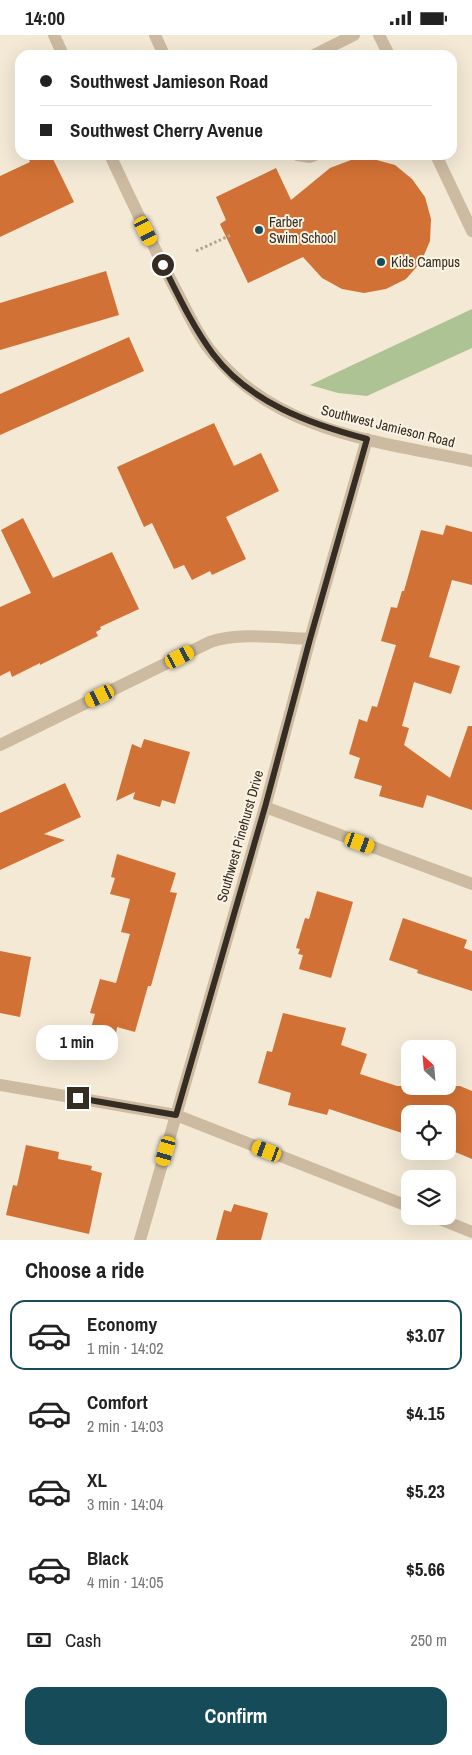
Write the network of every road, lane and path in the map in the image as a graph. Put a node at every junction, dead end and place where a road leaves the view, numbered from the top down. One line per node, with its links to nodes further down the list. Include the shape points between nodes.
1 (54, 35): 5 (street)
2 (155, 35): 6 (street)
3 (354, 35): 7 (street)
4 (379, 35): 8 (street)
5 (61, 50)
6 (162, 50)
7 (324, 50)
8 (386, 50)
9 (113, 160): 14 (street, Southwest Jamieson Road, via 171,281 214,355 260,397 310,423)
10 (438, 160): 11 (street)
11 (472, 231)
12 (230, 235): 13 (path)
13 (196, 251)
14 (367, 439): 15 (street, Southwest Jamieson Road); 16 (street, Southwest Pinehurst Drive)
15 (472, 461)
16 (310, 639): 17 (street, via 237,637 210,642); 18 (street, Southwest Pinehurst Drive)
17 (0, 745)
18 (265, 807): 19 (street); 21 (street, Southwest Pinehurst Drive)
19 (472, 884)
20 (0, 1085): 21 (street)
21 (176, 1115): 22 (street); 25 (street, Southwest Pinehurst Drive)
22 (401, 1203)
23 (454, 1225): 24 (street)
24 (472, 1232)
25 (140, 1240)

